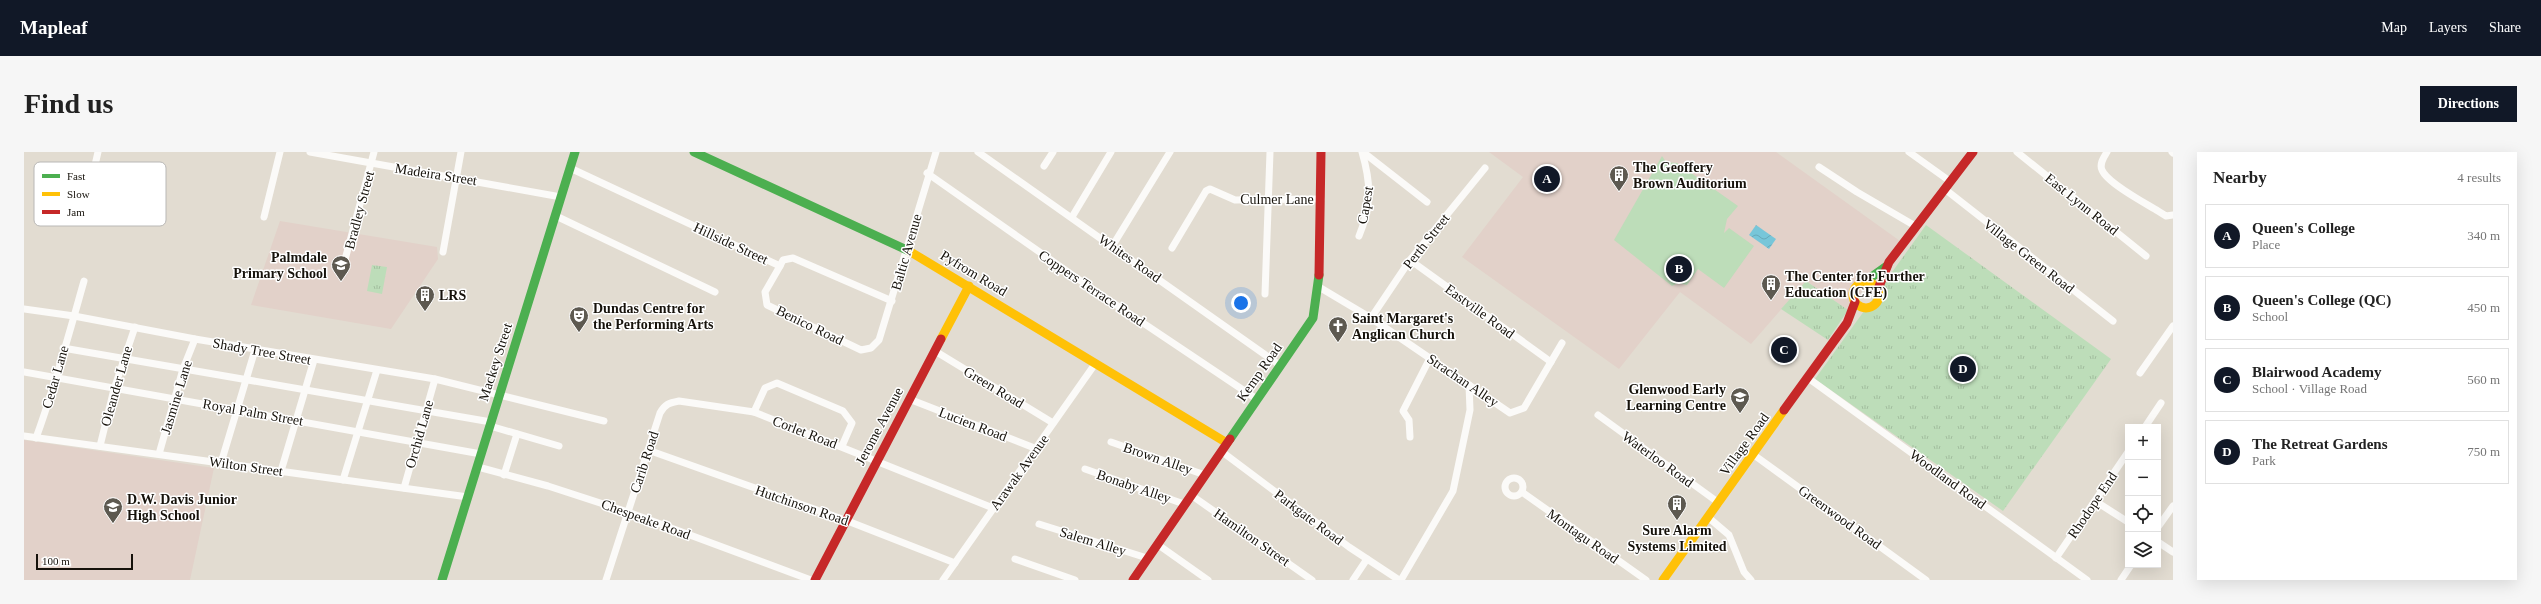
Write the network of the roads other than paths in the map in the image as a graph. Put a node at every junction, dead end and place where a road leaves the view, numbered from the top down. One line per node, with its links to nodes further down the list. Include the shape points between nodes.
1 (98, 152): 20 (street)
2 (280, 152): 35 (street)
3 (310, 152): 21 (street, Madeira Street)
4 (374, 152): 21 (street, Bradley Street)
5 (461, 152): 27 (street)
6 (575, 152): 24 (street, Mackey Street)
7 (694, 152): 41 (street, Pyfrom Road)
8 (936, 152): 26 (street, Baltic Avenue)
9 (978, 152): 36 (street, Whites Road)
10 (1053, 152): 22 (street)
11 (1111, 152): 36 (street)
12 (1170, 152): 39 (street)
13 (1270, 152): 30 (street)
14 (1321, 152): 31 (street, Kemp Road)
15 (1362, 152): 32 (street); 38 (street, Capest, via 1370,186 1366,219)
16 (1909, 152): 28 (street, Village Green Road)
17 (1973, 152): 28 (street, Village Road)
18 (2018, 152): 43 (street, East Lynn Road)
19 (2107, 152): 33 (street, via 2101,165 2108,178 2166,216)
20 (96, 162)
21 (372, 163): 27 (street, Madeira Street); 47 (street, Bradley Street)
22 (1044, 166)
23 (1819, 167): 37 (street)
24 (570, 168): 29 (street, Mackey Street); 45 (street, Hillside Street)
25 (1486, 168): 44 (street, Perth Street)
26 (927, 174): 41 (street, Baltic Avenue); 92 (street, Coppers Terrace Road)
27 (455, 176): 29 (street, Madeira Street); 42 (street)
28 (1948, 186): 37 (street, Village Road); 61 (street, Village Green Road)
29 (561, 197): 34 (street, Mackey Street)
30 (1267, 198): 31 (street, Culmer Lane); 40 (street, Culmer Lane, via 1235,200 1217,191 1206,191); 54 (street)
31 (1321, 199): 51 (street, Kemp Road)
32 (1427, 202)
33 (2173, 215)
34 (556, 216): 53 (street); 88 (street, Mackey Street)
35 (264, 217)
36 (1072, 217): 39 (street, Whites Road)
37 (1917, 227): 46 (street, Village Road)
38 (1359, 236)
39 (1113, 245): 76 (street, Whites Road)
40 (1172, 248)
41 (907, 250): 50 (street, Pyfrom Road); 55 (street, Baltic Avenue)
42 (443, 252)
43 (2146, 256)
44 (1410, 260): 60 (street, Perth Street); 74 (street, Eastville Road)
45 (780, 266): 55 (street, Hillside Street, via 783,260 793,258); 68 (street, Benico Road, via 765,292 767,305 861,350)
46 (1887, 266): 49 (street, Village Road); 52 (street, Village Road)
47 (343, 267)
48 (84, 281): 59 (street, Cedar Lane)
49 (1866, 281): 52 (street); 56 (street, Village Road, via 1854,288 1852,294)
50 (969, 286): 70 (street, Jerome Avenue); 75 (street, Pyfrom Road)
51 (1319, 287): 60 (street, Strachan Alley); 76 (street, Kemp Road, via 1313,318)
52 (1878, 289): 57 (street, Village Road, via 1877,302)
53 (715, 292)
54 (1265, 294)
55 (892, 301): 68 (street, Baltic Avenue, via 879,340)
56 (1855, 302): 57 (street); 62 (street, Village Road)
57 (1866, 308): 62 (street, Village Road)
58 (24, 309): 59 (street, Shady Tree Street)
59 (74, 316): 63 (street, Shady Tree Street); 67 (street, Cedar Lane)
60 (1371, 318): 71 (street, Strachan Alley)
61 (2113, 322)
62 (1847, 323): 82 (street, Village Road)
63 (134, 327): 65 (street, Shady Tree Street); 72 (street, Oleander Lane)
64 (2172, 331): 80 (street)
65 (195, 339): 69 (street, Shady Tree Street); 77 (street, Jasmine Lane)
66 (1562, 343): 74 (street, Strachan Alley)
67 (63, 348): 72 (street); 81 (street, Cedar Lane)
68 (871, 348)
69 (255, 350): 73 (street, Shady Tree Street); 84 (street)
70 (935, 351): 91 (street, Jerome Avenue); 101 (street, Green Road)
71 (1430, 358): 85 (street, Strachan Alley); 107 (street, via 1403,411 1409,420)
72 (123, 359): 77 (street); 86 (street, Oleander Lane)
73 (314, 360): 78 (street, Shady Tree Street); 87 (street)
74 (1551, 362): 85 (street, Strachan Alley, via 1524,408 1510,413)
75 (1095, 364): 101 (street, Arawak Avenue); 111 (street, Pyfrom Road)
76 (1281, 366): 92 (street, Kemp Road)
77 (183, 369): 84 (street); 89 (street, Jasmine Lane)
78 (377, 370): 83 (street, Shady Tree Street); 90 (street)
79 (24, 372): 81 (street, Royal Palm Street)
80 (2140, 373)
81 (58, 378): 86 (street, Royal Palm Street); 108 (street, Cedar Lane)
82 (1808, 378): 120 (street, Village Road); 149 (street, Woodland Road)
83 (435, 379): 88 (street, Shady Tree Street); 96 (street, Orchid Lane)
84 (246, 380): 87 (street); 95 (street)
85 (1469, 385): 164 (street, via 1470,410 1453,491)
86 (114, 389): 89 (street, Royal Palm Street); 112 (street, Oleander Lane)
87 (306, 389): 90 (street); 99 (street)
88 (499, 394): 100 (street, Shady Tree Street); 102 (street, Mackey Street)
89 (176, 398): 95 (street, Royal Palm Street); 118 (street, Jasmine Lane)
90 (367, 399): 96 (street); 104 (street)
91 (909, 399): 115 (street, Lucien Road); 122 (street, Jerome Avenue)
92 (1258, 400): 111 (street, Kemp Road)
93 (679, 401): 97 (street, Corlet Road); 116 (street, Carib Road, via 670,402 662,409)
94 (2161, 403): 103 (street)
95 (237, 409): 99 (street, Royal Palm Street); 123 (street)
96 (426, 411): 102 (street); 109 (street, Orchid Lane)
97 (754, 412): 114 (street, Corlet Road); 114 (street, via 765,388 777,383 842,411 852,422)
98 (1598, 415): 135 (street, Waterloo Road)
99 (298, 419): 104 (street, Royal Palm Street); 126 (street)
100 (604, 421)
101 (1053, 423): 115 (street, Arawak Avenue)
102 (490, 424): 105 (street); 119 (street, Mackey Street)
103 (2147, 424)
104 (356, 431): 109 (street, Royal Palm Street); 129 (street)
105 (518, 434): 113 (street); 127 (street)
106 (24, 436): 108 (street, Wilton Street)
107 (1410, 437)
108 (36, 438): 112 (street, Wilton Street)
109 (416, 441): 119 (street, Royal Palm Street); 130 (street, Orchid Lane)
110 (1111, 442): 128 (street, Brown Alley)
111 (1227, 443): 117 (street, Kemp Road)
112 (100, 446): 118 (street, Wilton Street)
113 (559, 446)
114 (842, 446): 122 (street, Corlet Road)
115 (1037, 449): 138 (street, Arawak Avenue)
116 (648, 450): 139 (street, Carib Road); 141 (street, Hutchinson Road)
117 (1222, 451): 128 (street, Kemp Road); 151 (street, Parkgate Road)
118 (159, 454): 123 (street, Wilton Street)
119 (481, 454): 124 (street, Mackey Street)
120 (1754, 455): 135 (street, Village Road); 168 (street, Greenwood Road)
121 (2125, 457): 134 (street, Rhodope End)
122 (876, 460): 138 (street, Corlet Road); 141 (street, Jerome Avenue)
123 (221, 463): 126 (street, Wilton Street)
124 (478, 467): 127 (street, Chespeake Road); 133 (street, Mackey Street)
125 (1085, 469): 136 (street, Bonaby Alley)
126 (282, 471): 129 (street, Wilton Street)
127 (504, 475): 139 (street, Chespeake Road, via 548,486)
128 (1205, 475): 132 (street, Kemp Road)
129 (343, 480): 130 (street, Wilton Street)
130 (404, 488): 133 (street, Wilton Street)
131 (1522, 492): 165 (street, Montagu Road)
132 (1191, 495): 136 (street, Kemp Road); 162 (street, Hamilton Street)
133 (468, 498): 154 (street, Mackey Street)
134 (2096, 501): 142 (street); 149 (street, Rhodope End)
135 (1719, 503): 140 (street, Village Road)
136 (1184, 504): 145 (street, Kemp Road)
137 (2173, 506): 143 (street)
138 (993, 508): 152 (street, Arawak Avenue)
139 (628, 512): 155 (street, Carib Road); 156 (street, Chespeake Road)
140 (1709, 518): 166 (street, Village Road); 167 (street, via 1730,537 1742,568)
141 (845, 520): 152 (street, Hutchinson Road); 157 (street, Jerome Avenue)
142 (2125, 520)
143 (2161, 522)
144 (1039, 524): 148 (street, Salem Alley)
145 (1157, 544): 148 (street, Kemp Road); 161 (street)
146 (2161, 544): 147 (street)
147 (2173, 552)
148 (1148, 558): 160 (street, Kemp Road)
149 (2056, 558): 169 (street, Woodland Road)
150 (1016, 559): 159 (street)
151 (1367, 559): 163 (street); 164 (street, Parkgate Road)
152 (955, 562): 158 (street, Arawak Avenue)
153 (2129, 568): 170 (street)
154 (442, 580)
155 (606, 580)
156 (811, 580)
157 (815, 580)
158 (943, 580)
159 (1075, 580)
160 (1133, 580)
161 (1208, 580)
162 (1312, 580)
163 (1353, 580)
164 (1400, 580)
165 (1646, 580)
166 (1663, 580)
167 (1751, 580)
168 (1926, 580)
169 (2087, 580)
170 (2121, 580)

